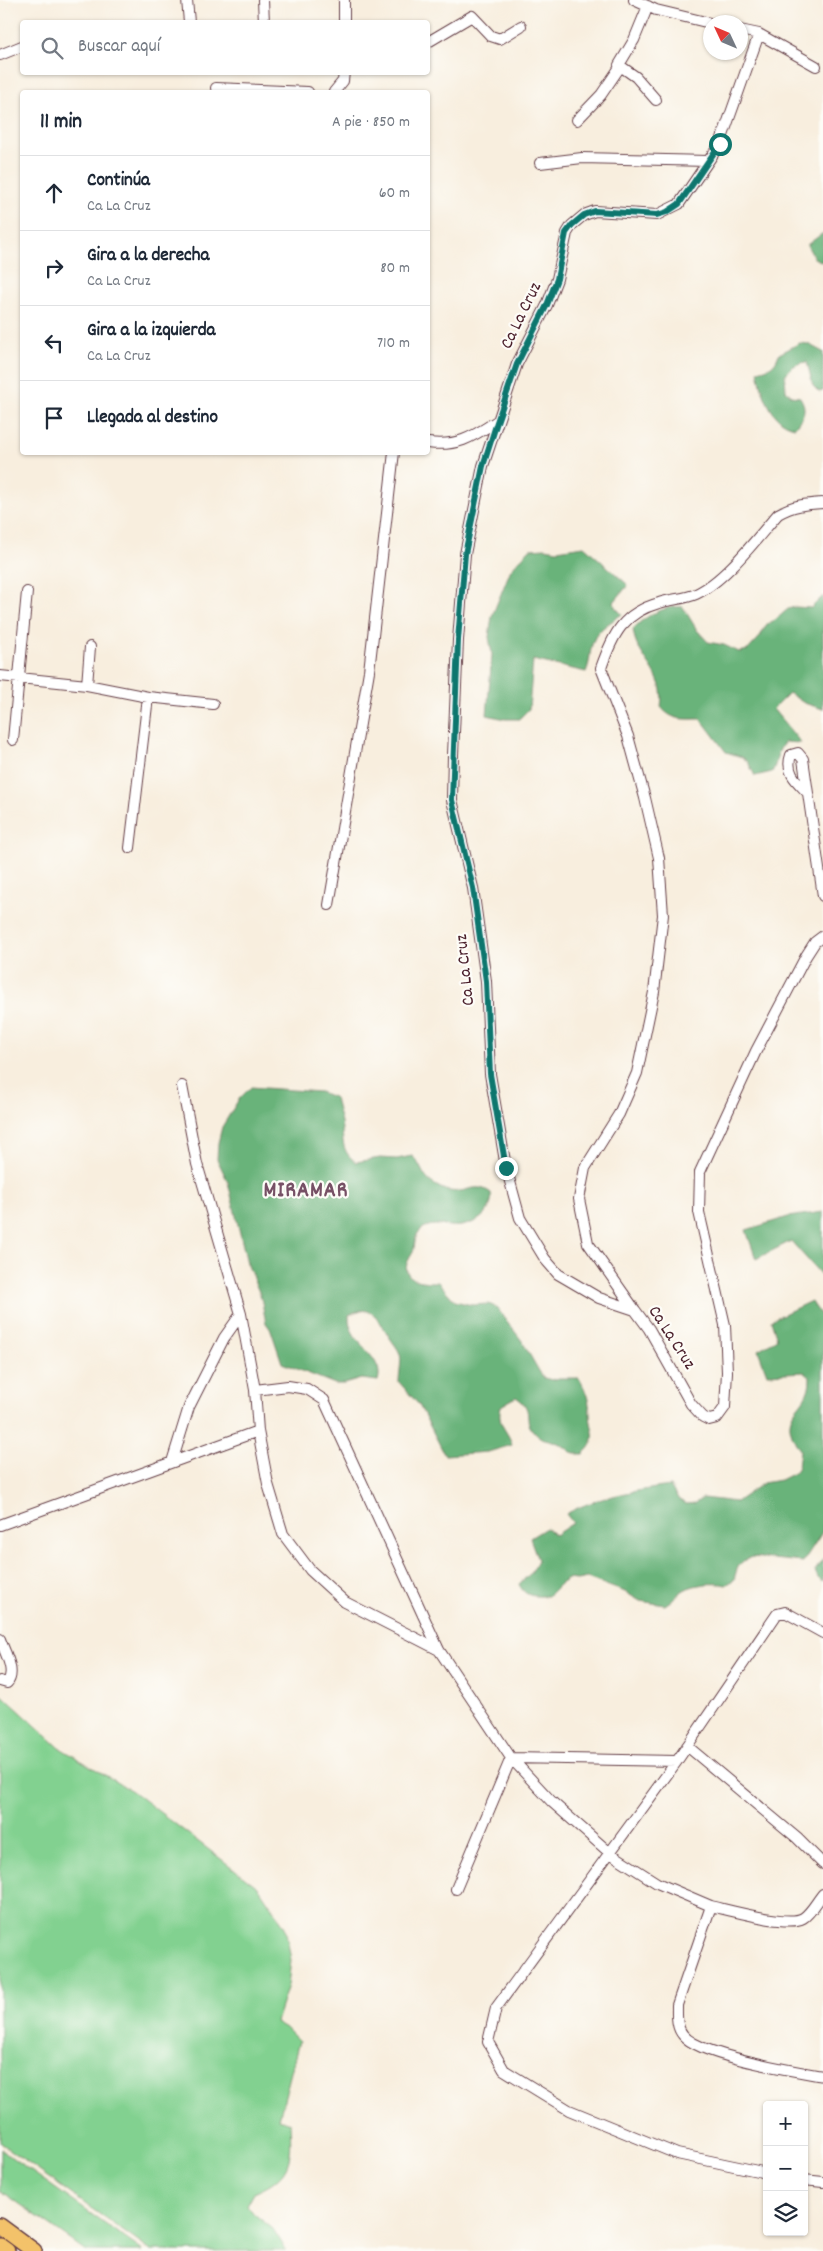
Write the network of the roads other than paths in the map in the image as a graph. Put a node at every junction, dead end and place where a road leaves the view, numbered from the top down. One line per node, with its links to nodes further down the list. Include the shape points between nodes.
1 (187, 0): 6 (street)
2 (263, 0): 7 (street)
3 (344, 0): 8 (street)
4 (634, 0): 5 (street)
5 (648, 6): 9 (street); 17 (street)
6 (189, 20)
7 (264, 20)
8 (344, 20)
9 (703, 21)
10 (521, 26): 13 (street, via 500,39 491,36 472,16)
11 (748, 32): 12 (street)
12 (758, 34): 16 (street); 24 (street, Ca La Cruz, via 720,144)
13 (430, 41)
14 (20, 47): 15 (street)
15 (0, 55)
16 (816, 66)
17 (620, 67): 22 (street, via 636,77); 23 (street, via 602,95)
18 (344, 75): 21 (street)
19 (216, 88): 20 (street)
20 (262, 90)
21 (336, 90)
22 (656, 100)
23 (577, 120)
24 (708, 161): 25 (street, via 582,158); 26 (street, Ca La Cruz, via 679,204 667,212 657,215 595,211 572,225 566,233 557,279 517,364)
25 (540, 163)
26 (497, 422): 27 (street, via 469,439 449,445); 44 (street, Ca La Cruz, via 483,466 465,554 452,800 473,888 481,944 490,1074 506,1168 520,1218 545,1259 558,1274 599,1298)
27 (430, 443)
28 (394, 455): 41 (street, via 369,671)
29 (823, 503): 44 (street, via 803,504 778,514 724,574 697,594 638,611 618,629 601,668 628,736 645,798 659,858 663,915 654,992 637,1072 619,1114 585,1168 580,1199 588,1243)
30 (27, 592): 33 (street)
31 (90, 647): 34 (street)
32 (0, 676): 33 (street)
33 (18, 678): 34 (street); 37 (street)
34 (87, 685): 35 (street)
35 (148, 697): 36 (street); 39 (street)
36 (213, 704)
37 (13, 740)
38 (808, 793): 40 (street)
39 (130, 848)
40 (823, 896)
41 (329, 905)
42 (823, 936): 44 (street, Ca La Cruz, via 806,956 760,1042 700,1172 699,1212 724,1325 728,1372 725,1407 717,1418 709,1420 703,1417 692,1404 650,1329)
43 (182, 1086): 45 (street, via 197,1164)
44 (635, 1310)
45 (241, 1314): 46 (street); 48 (street, via 224,1338 189,1407)
46 (255, 1390): 47 (street); 52 (street, via 288,1386 307,1389 324,1400)
47 (258, 1431): 48 (street); 52 (street, via 268,1484 283,1534 310,1570 345,1602)
48 (172, 1462): 49 (street)
49 (0, 1525)
50 (823, 1633): 54 (street, via 786,1612 777,1614)
51 (0, 1639): 53 (street, via 11,1671 6,1683)
52 (440, 1650): 55 (street)
53 (0, 1680)
54 (687, 1746): 56 (street); 58 (street, via 797,1838)
55 (510, 1758): 56 (street); 57 (street, via 552,1802); 59 (street)
56 (677, 1761): 57 (street)
57 (610, 1853): 61 (street, via 657,1883); 63 (street, via 496,2008 488,2042 504,2070 569,2110 677,2154)
58 (823, 1864)
59 (456, 1889)
60 (823, 1894): 61 (street, via 808,1914 798,1920 755,1917)
61 (711, 1906): 62 (street, via 677,2005 677,2022 683,2035 697,2045 745,2061)
62 (823, 2076)
63 (763, 2173)
64 (808, 2180): 65 (street)
65 (823, 2182)
66 (0, 2226): 69 (highway)
67 (0, 2246): 68 (highway)
68 (7, 2251)
69 (34, 2251)

